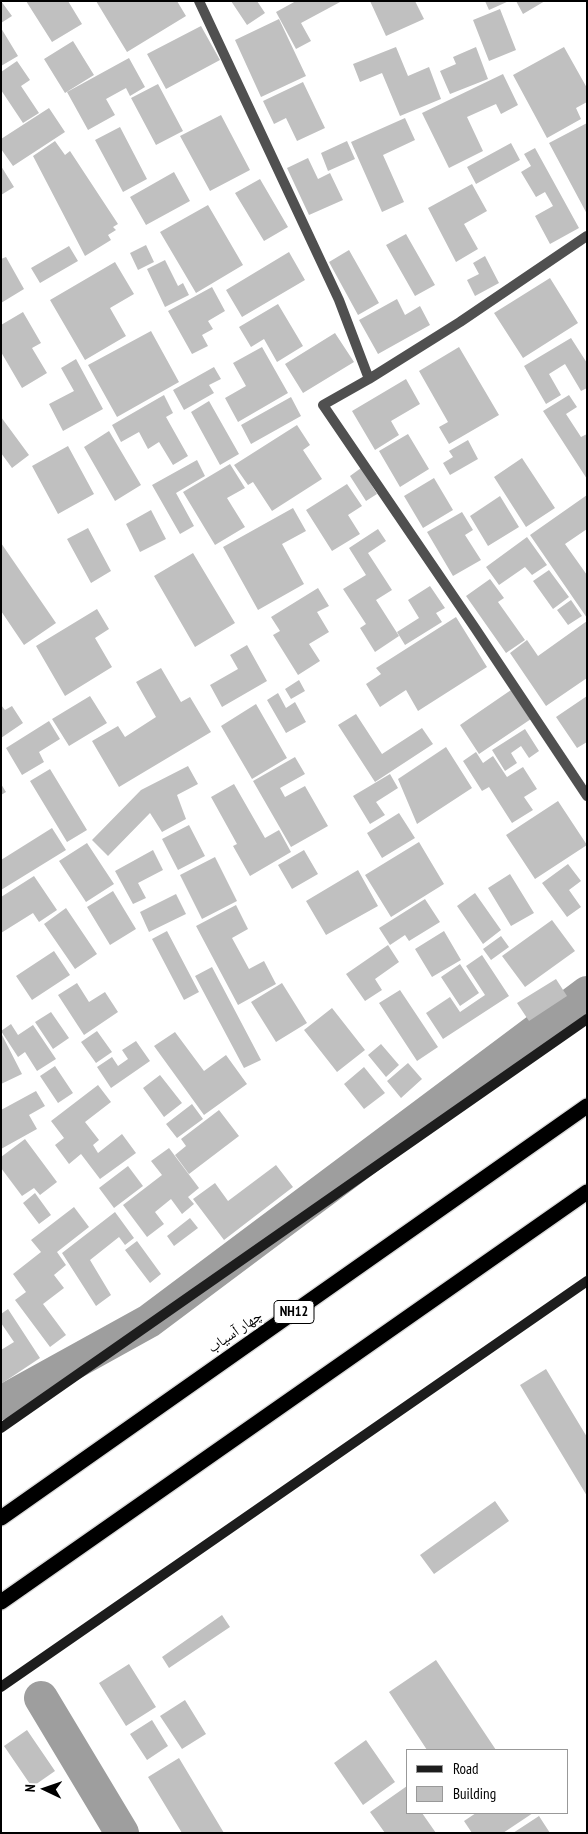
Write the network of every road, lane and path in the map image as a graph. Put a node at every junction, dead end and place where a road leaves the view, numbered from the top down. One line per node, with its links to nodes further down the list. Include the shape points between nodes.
1 (200, 1): 3 (street, via 339,300)
2 (587, 236): 3 (street)
3 (369, 379): 4 (street, via 323,405)
4 (587, 796)
5 (587, 1019): 9 (street)
6 (587, 1106): 10 (highway, چهار آسیاب / NH12)
7 (587, 1192): 11 (highway)
8 (587, 1280): 12 (street)
9 (1, 1428)
10 (2, 1515)
11 (1, 1602)
12 (1, 1687)

